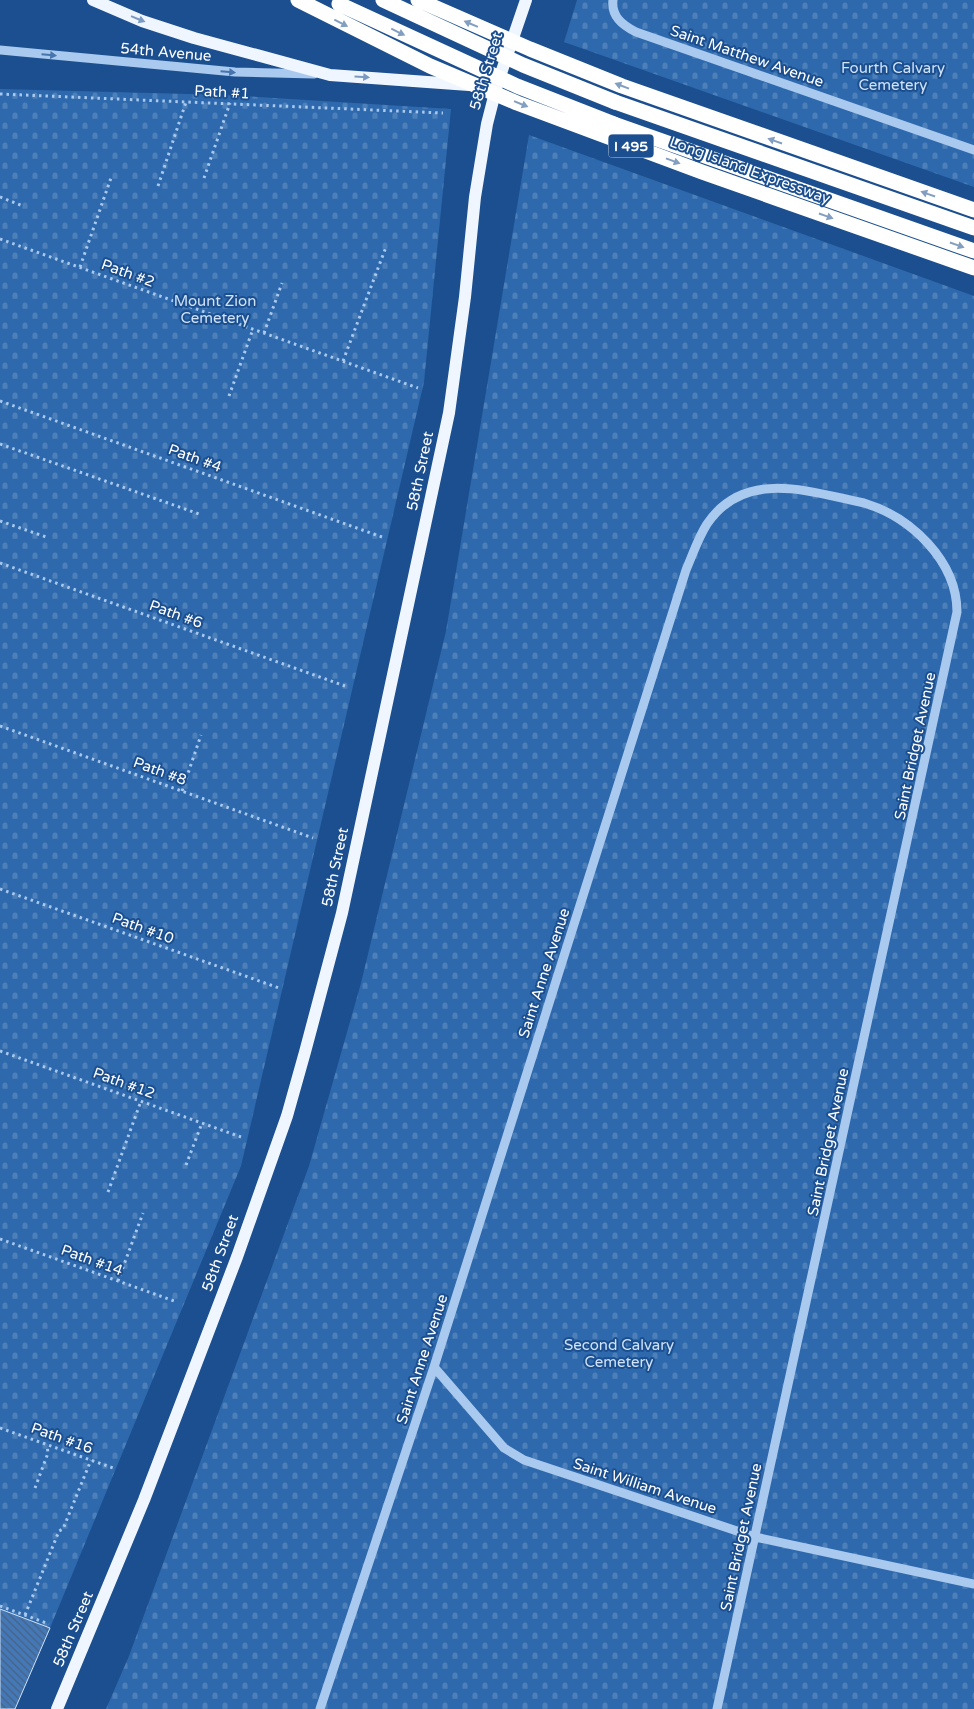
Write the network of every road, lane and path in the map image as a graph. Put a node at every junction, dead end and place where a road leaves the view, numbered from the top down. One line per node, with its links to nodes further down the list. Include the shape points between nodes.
1 (93, 0): 9 (main road, one-way to 9, via 194,38)
2 (298, 0): 27 (highway, Long Island Expressway / I 495, one-way to 27, bridge, via 430,66 517,103)
3 (383, 0): 22 (highway, bridge, via 524,65 615,102)
4 (418, 0): 21 (highway, one-way to 4, bridge, via 622,86)
5 (526, 0): 10 (main road, 58th Street)
6 (613, 0): 15 (street, Saint Matthew Avenue, via 620,22 636,32)
7 (335, 2): 25 (highway, one-way to 25, bridge, via 517,86 614,124)
8 (0, 50): 9 (street, 54th Avenue, one-way to 9, via 235,72)
9 (330, 75): 10 (main road, one-way to 10)
10 (497, 85): 70 (main road, 58th Street, via 480,158 449,413 342,913 322,991 287,1116 236,1257 144,1500)
11 (0, 94): 12 (path, Path #1)
12 (186, 102): 13 (path, Path #1); 18 (path)
13 (230, 104): 14 (path, Path #1); 17 (path)
14 (443, 113)
15 (974, 150)
16 (112, 175): 26 (path)
17 (204, 178)
18 (158, 186)
19 (0, 197): 20 (path)
20 (24, 206)
21 (974, 210)
22 (974, 228)
23 (0, 239): 26 (path, Path #2)
24 (386, 247): 31 (path)
25 (974, 251)
26 (80, 267): 29 (path, Path #2)
27 (974, 268)
28 (282, 283): 30 (path)
29 (253, 329): 30 (path, Path #2); 33 (path)
30 (264, 333): 31 (path, Path #2)
31 (344, 361): 32 (path, Path #2)
32 (418, 388)
33 (229, 396)
34 (0, 401): 38 (path, Path #4)
35 (0, 444): 36 (path)
36 (202, 515)
37 (0, 521): 39 (path)
38 (382, 537)
39 (49, 538)
40 (0, 563): 42 (path, Path #6)
41 (953, 580): 59 (street, Saint Anne Avenue, via 935,552 915,531 888,512 864,504 793,489 771,488 738,497 709,522 686,570); 65 (street, Saint Bridget Avenue, via 956,622)
42 (345, 686)
43 (0, 726): 45 (path, Path #8)
44 (202, 736): 45 (path)
45 (182, 791): 46 (path, Path #8)
46 (313, 838)
47 (0, 889): 48 (path, Path #10)
48 (279, 988)
49 (0, 1051): 50 (path, Path #12)
50 (141, 1101): 51 (path, Path #12); 54 (path)
51 (202, 1123): 52 (path, Path #12); 53 (path)
52 (241, 1136)
53 (186, 1165)
54 (108, 1192)
55 (143, 1212): 57 (path)
56 (0, 1239): 57 (path, Path #14)
57 (118, 1281): 58 (path, Path #14)
58 (177, 1302)
59 (434, 1367): 65 (street, Saint William Avenue, via 504,1448 517,1458); 71 (street, Saint Anne Avenue)
60 (0, 1428): 61 (path, Path #16)
61 (47, 1445): 62 (path, Path #16); 64 (path, via 48,1453)
62 (91, 1460): 63 (path, Path #16); 68 (path)
63 (116, 1469)
64 (35, 1488)
65 (755, 1537): 66 (street, Saint William Avenue); 72 (street, Saint Bridget Avenue)
66 (974, 1584)
67 (0, 1606): 68 (path)
68 (25, 1615): 69 (path)
69 (49, 1624)
70 (57, 1709)
71 (320, 1709)
72 (717, 1709)

